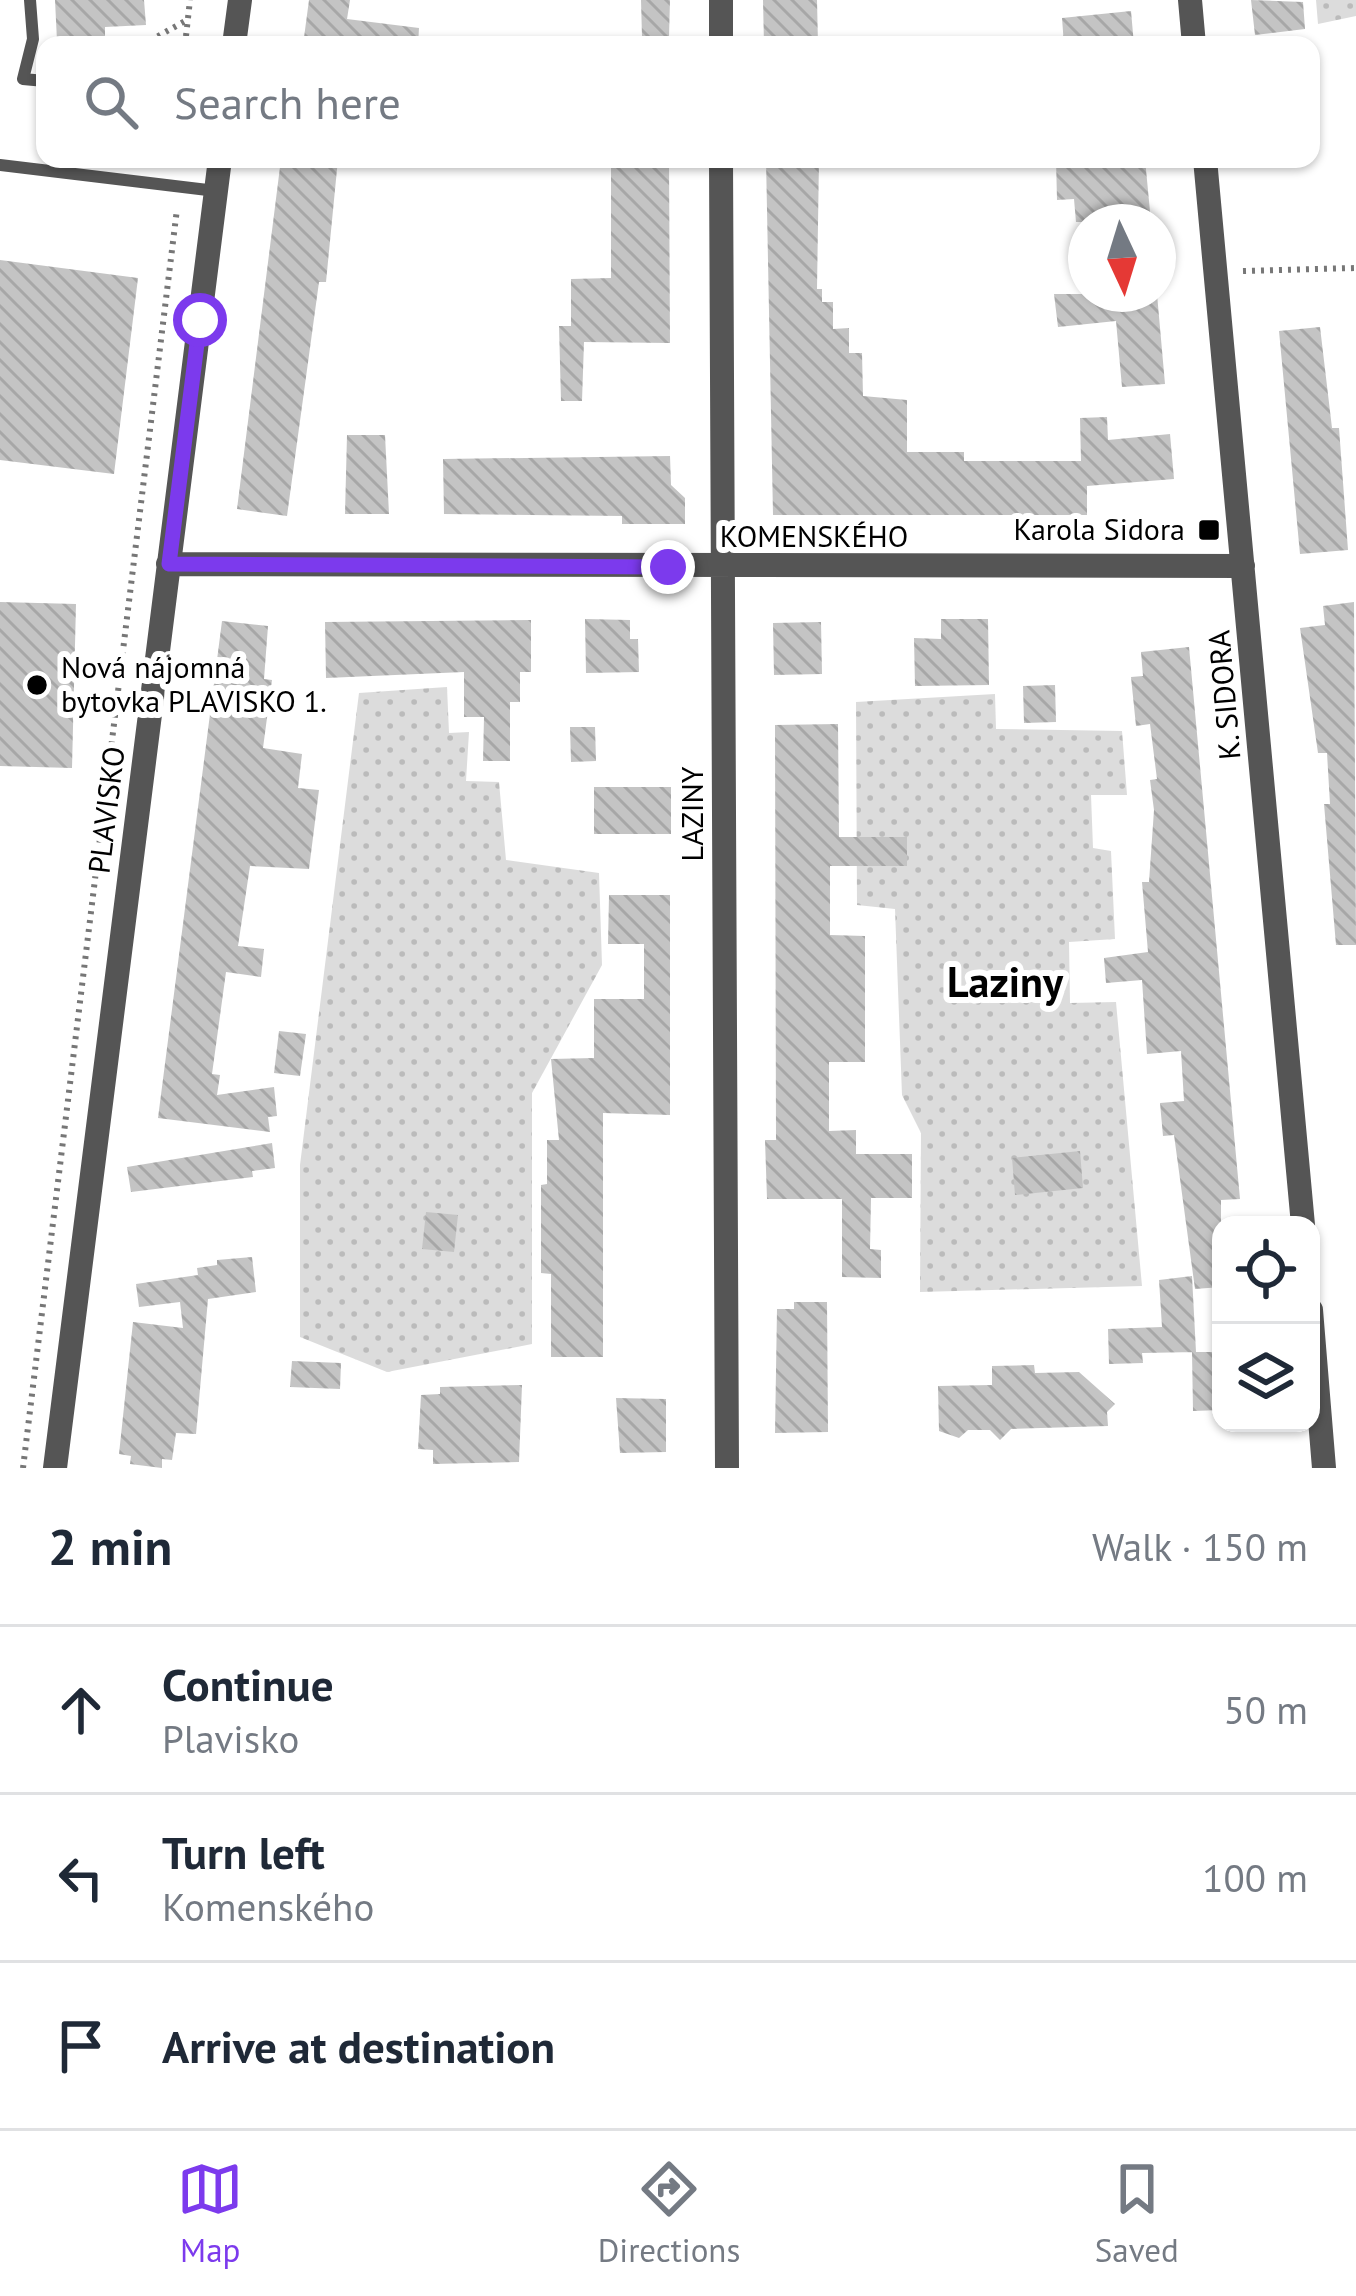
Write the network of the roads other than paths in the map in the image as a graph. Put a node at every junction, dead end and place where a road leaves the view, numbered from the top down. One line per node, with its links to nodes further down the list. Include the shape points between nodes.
1 (30, 0): 8 (lane, via 23,79)
2 (240, 0): 5 (street)
3 (721, 0): 6 (street)
4 (1190, 0): 7 (street)
5 (235, 36)
6 (721, 36)
7 (1193, 36)
8 (36, 80)
9 (0, 165): 13 (lane)
10 (219, 168): 13 (street, PLAVISKO)
11 (721, 168): 16 (street, LAZINY)
12 (1206, 168): 15 (street, K. SIDORA)
13 (216, 191): 14 (street, PLAVISKO)
14 (169, 564): 16 (street, KOMENSKÉHO); 19 (street, PLAVISKO)
15 (1243, 566): 16 (street, KOMENSKÉHO); 17 (street, K. SIDORA)
16 (722, 567): 20 (street, LAZINY)
17 (1303, 1216)
18 (1312, 1324): 21 (street)
19 (55, 1468)
20 (728, 1468)
21 (1324, 1468)

